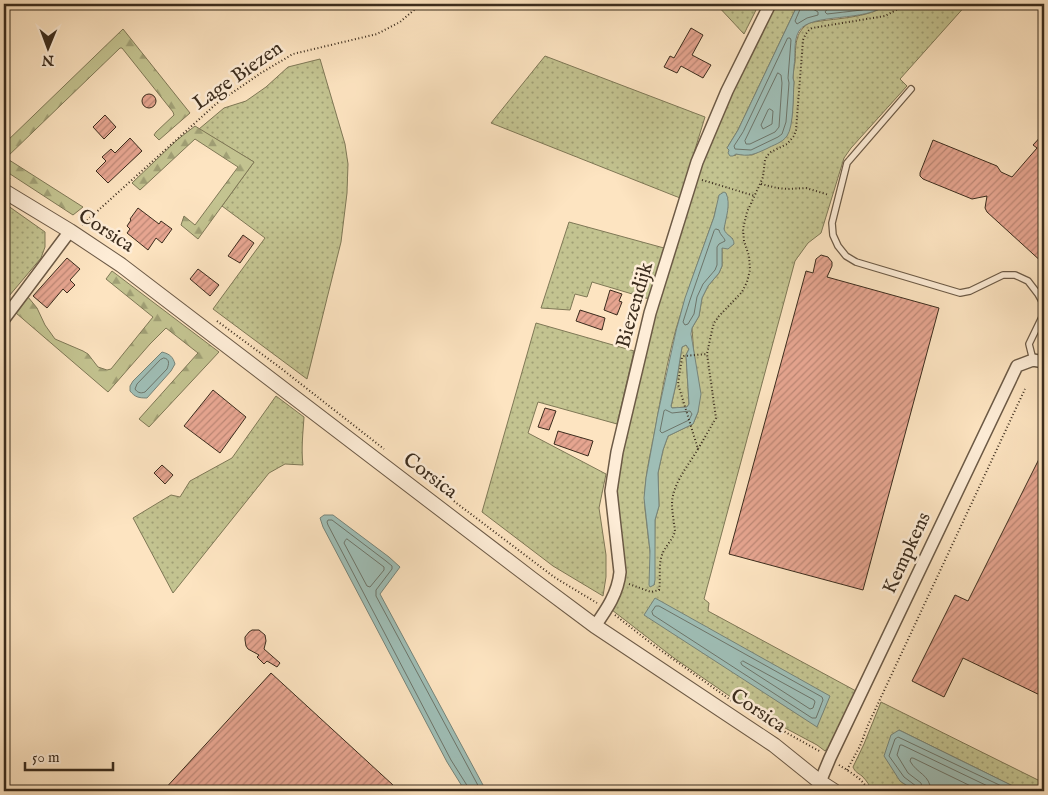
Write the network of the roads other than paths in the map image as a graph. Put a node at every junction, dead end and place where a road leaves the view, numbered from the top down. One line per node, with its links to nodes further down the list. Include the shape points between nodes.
1 (770, 4): 9 (street, Biezendijk, via 727,91 697,162 650,313 611,491 620,572 617,588)
2 (911, 89): 5 (lane, via 848,163 832,223 838,246 856,262 960,293 1003,275 1015,276 1028,281)
3 (4, 191): 4 (street, Corsica)
4 (70, 231): 7 (street); 9 (street, Corsica, via 121,264)
5 (1044, 305)
6 (1044, 313): 8 (lane, via 1029,344)
7 (4, 320)
8 (1039, 361): 10 (street, Kempkens, via 1017,366)
9 (594, 626): 10 (street, Corsica, via 774,745)
10 (820, 782): 11 (street, Corsica)
11 (834, 791)

